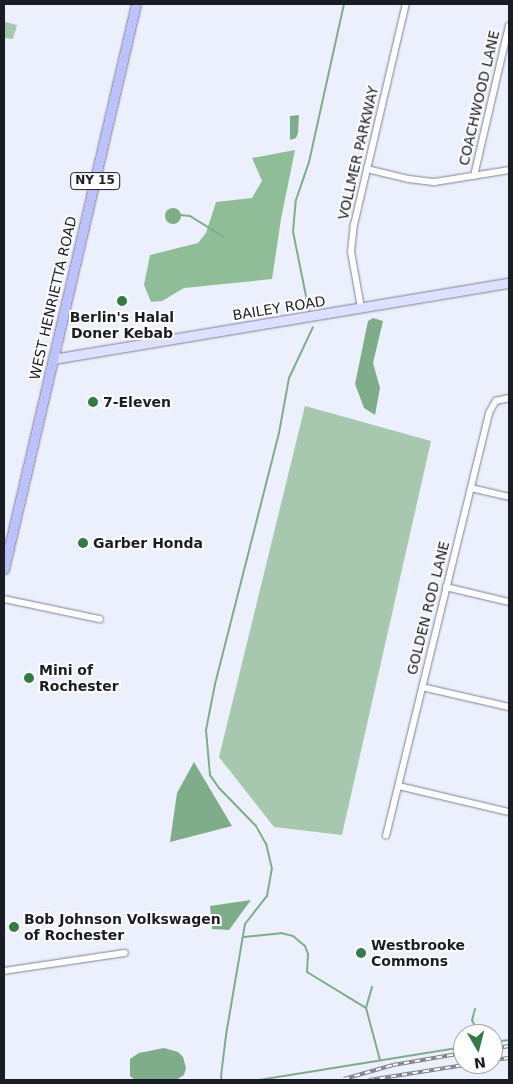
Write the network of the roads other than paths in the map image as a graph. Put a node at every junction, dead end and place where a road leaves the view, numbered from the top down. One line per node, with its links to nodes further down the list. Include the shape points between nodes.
1 (136, 4): 10 (main road, WEST HENRIETTA ROAD / NY 15)
2 (406, 4): 5 (street, VOLLMER PARKWAY)
3 (509, 26): 4 (street, COACHWOOD LANE)
4 (507, 49): 7 (street, COACHWOOD LANE)
5 (367, 169): 7 (street, via 422,181); 9 (street, VOLLMER PARKWAY, via 352,240 353,272)
6 (509, 170): 7 (street)
7 (474, 176)
8 (509, 283): 9 (street, BAILEY ROAD)
9 (361, 308): 10 (street, BAILEY ROAD)
10 (53, 359): 14 (main road, WEST HENRIETTA ROAD / NY 15)
11 (509, 398): 12 (street, GOLDEN ROD LANE, via 496,401 491,409)
12 (471, 488): 13 (street); 16 (street, GOLDEN ROD LANE)
13 (509, 497)
14 (7, 542): 15 (main road, WEST HENRIETTA ROAD / NY 15)
15 (4, 569)
16 (446, 587): 18 (street); 20 (street, GOLDEN ROD LANE)
17 (4, 599): 19 (street)
18 (509, 602)
19 (100, 618)
20 (422, 687): 21 (street); 22 (street, GOLDEN ROD LANE)
21 (509, 707)
22 (399, 786): 23 (street); 24 (street, GOLDEN ROD LANE)
23 (509, 812)
24 (386, 836)
25 (125, 953): 26 (street)
26 (4, 972)

